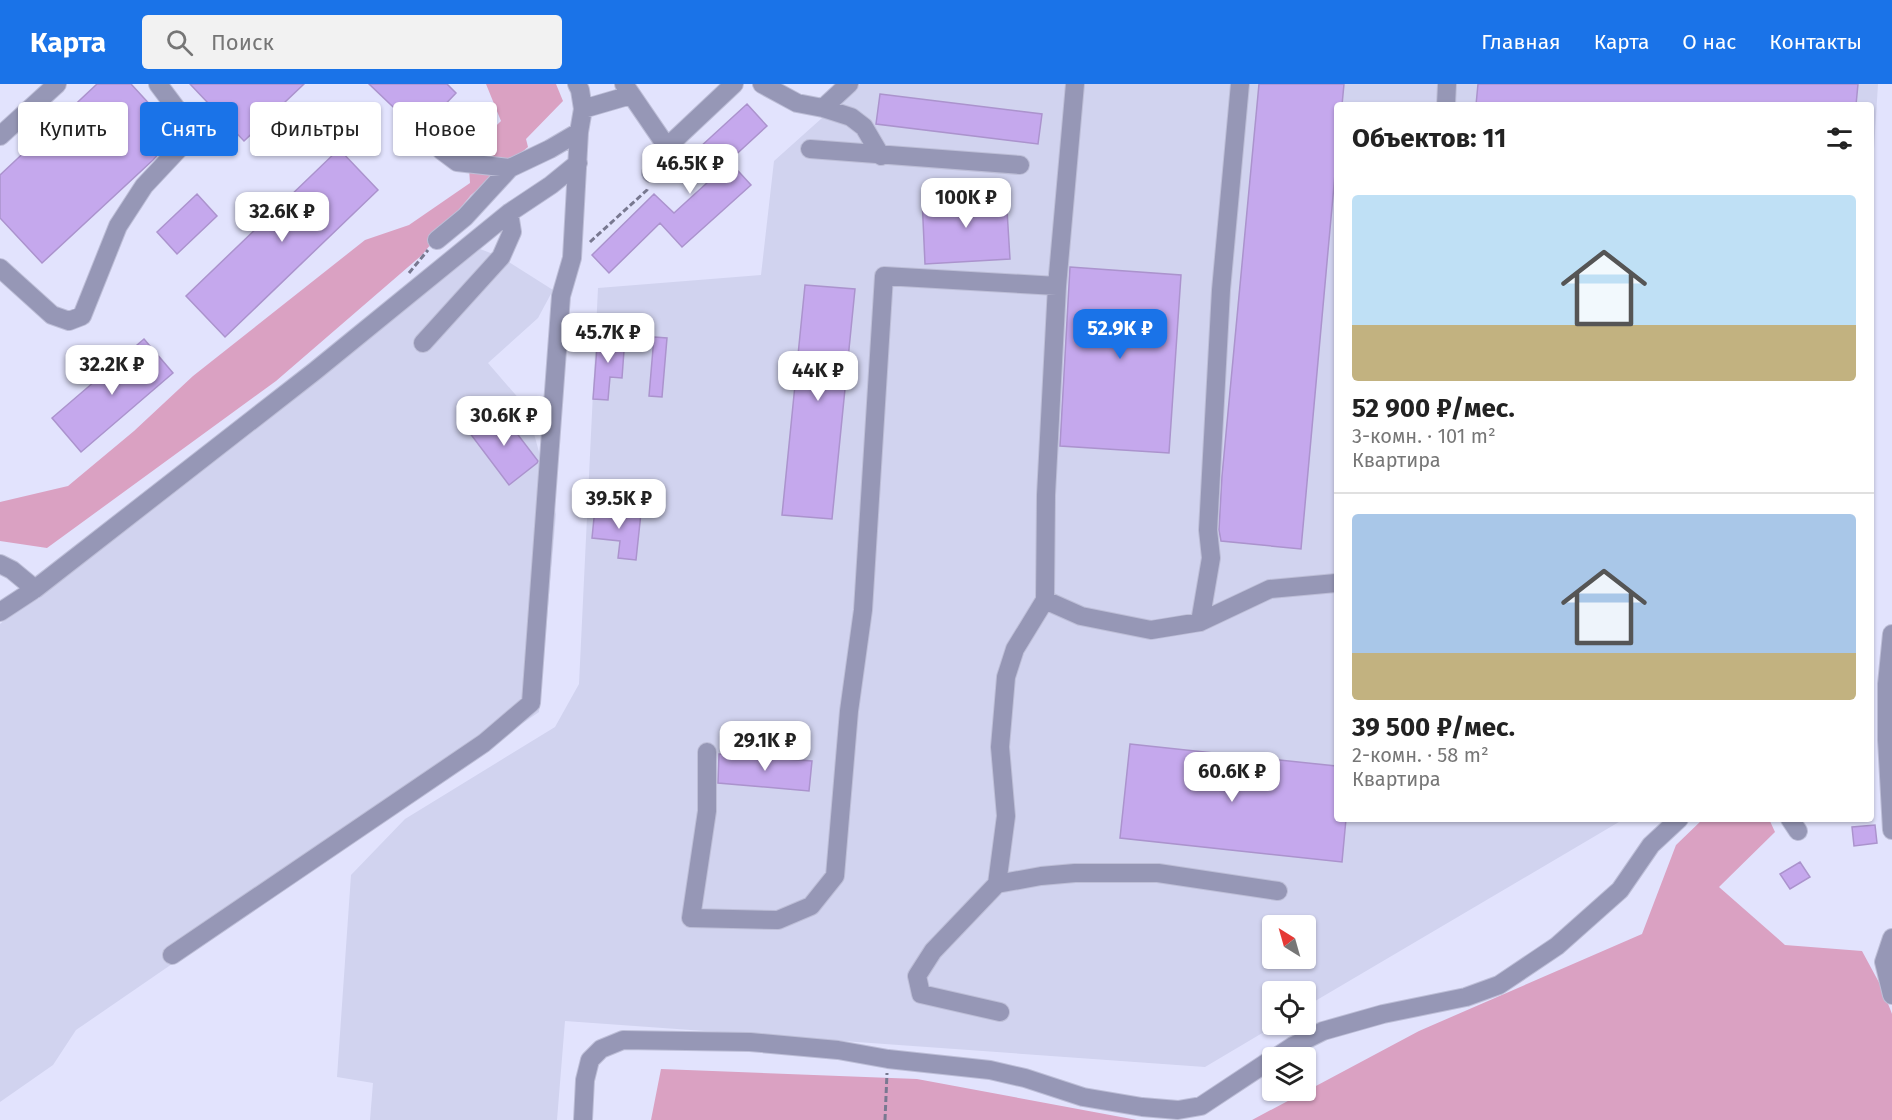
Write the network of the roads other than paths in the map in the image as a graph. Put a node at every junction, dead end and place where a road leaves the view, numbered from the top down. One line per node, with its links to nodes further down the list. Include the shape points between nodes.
1 (158, 84): 26 (street, via 191,128 189,138 144,186 118,226 82,316 69,321 52,315)
2 (577, 84): 13 (street)
3 (734, 84): 16 (street)
4 (762, 84): 12 (street, via 797,103)
5 (849, 84): 12 (street)
6 (1075, 84): 27 (street)
7 (1240, 84): 34 (street, via 1220,301 1208,530 1211,558)
8 (1447, 84): 11 (street)
9 (51, 86): 15 (street)
10 (628, 89): 13 (street); 16 (street)
11 (1446, 102)
12 (823, 108): 19 (street, via 851,117 864,127)
13 (583, 109): 14 (street)
14 (579, 132): 20 (street); 22 (street)
15 (0, 136)
16 (667, 147): 23 (street)
17 (810, 149): 19 (street)
18 (449, 156): 22 (street, via 457,162)
19 (881, 156): 21 (street)
20 (578, 164): 24 (street); 43 (street, via 572,258 561,296 531,703 484,743)
21 (1020, 165)
22 (510, 168): 25 (street, via 465,217)
23 (651, 173)
24 (509, 213): 28 (street, via 512,232 501,257); 31 (street, via 315,371)
25 (437, 240)
26 (0, 268)
27 (1057, 286): 32 (street, via 1046,495); 37 (street, via 884,276 862,610 835,876 811,906 778,920 691,918 707,811)
28 (423, 342)
29 (0, 564): 31 (street)
30 (1334, 583): 34 (street, via 1270,589)
31 (35, 589): 33 (street)
32 (1045, 600): 34 (street, via 1081,616 1151,630); 40 (street, via 1015,649 1006,677 1000,747 1006,816)
33 (0, 612)
34 (1200, 622)
35 (1892, 634): 36 (street)
36 (1883, 686): 39 (street)
37 (707, 752)
38 (1675, 822): 46 (street, via 1652,845 1620,890 1557,946 1499,985 1466,997 1323,1031)
39 (1892, 830)
40 (997, 884): 41 (street, via 1074,873 1158,873); 45 (street, via 933,951 917,976 921,994)
41 (1278, 891)
42 (1892, 938): 44 (street, via 1884,962)
43 (172, 955)
44 (1892, 995)
45 (1000, 1012)
46 (1291, 1047)
47 (1262, 1065): 48 (street, via 1201,1106 1178,1110 1083,1097 990,1070 838,1050 623,1040 601,1049 590,1060)
48 (583, 1120)

